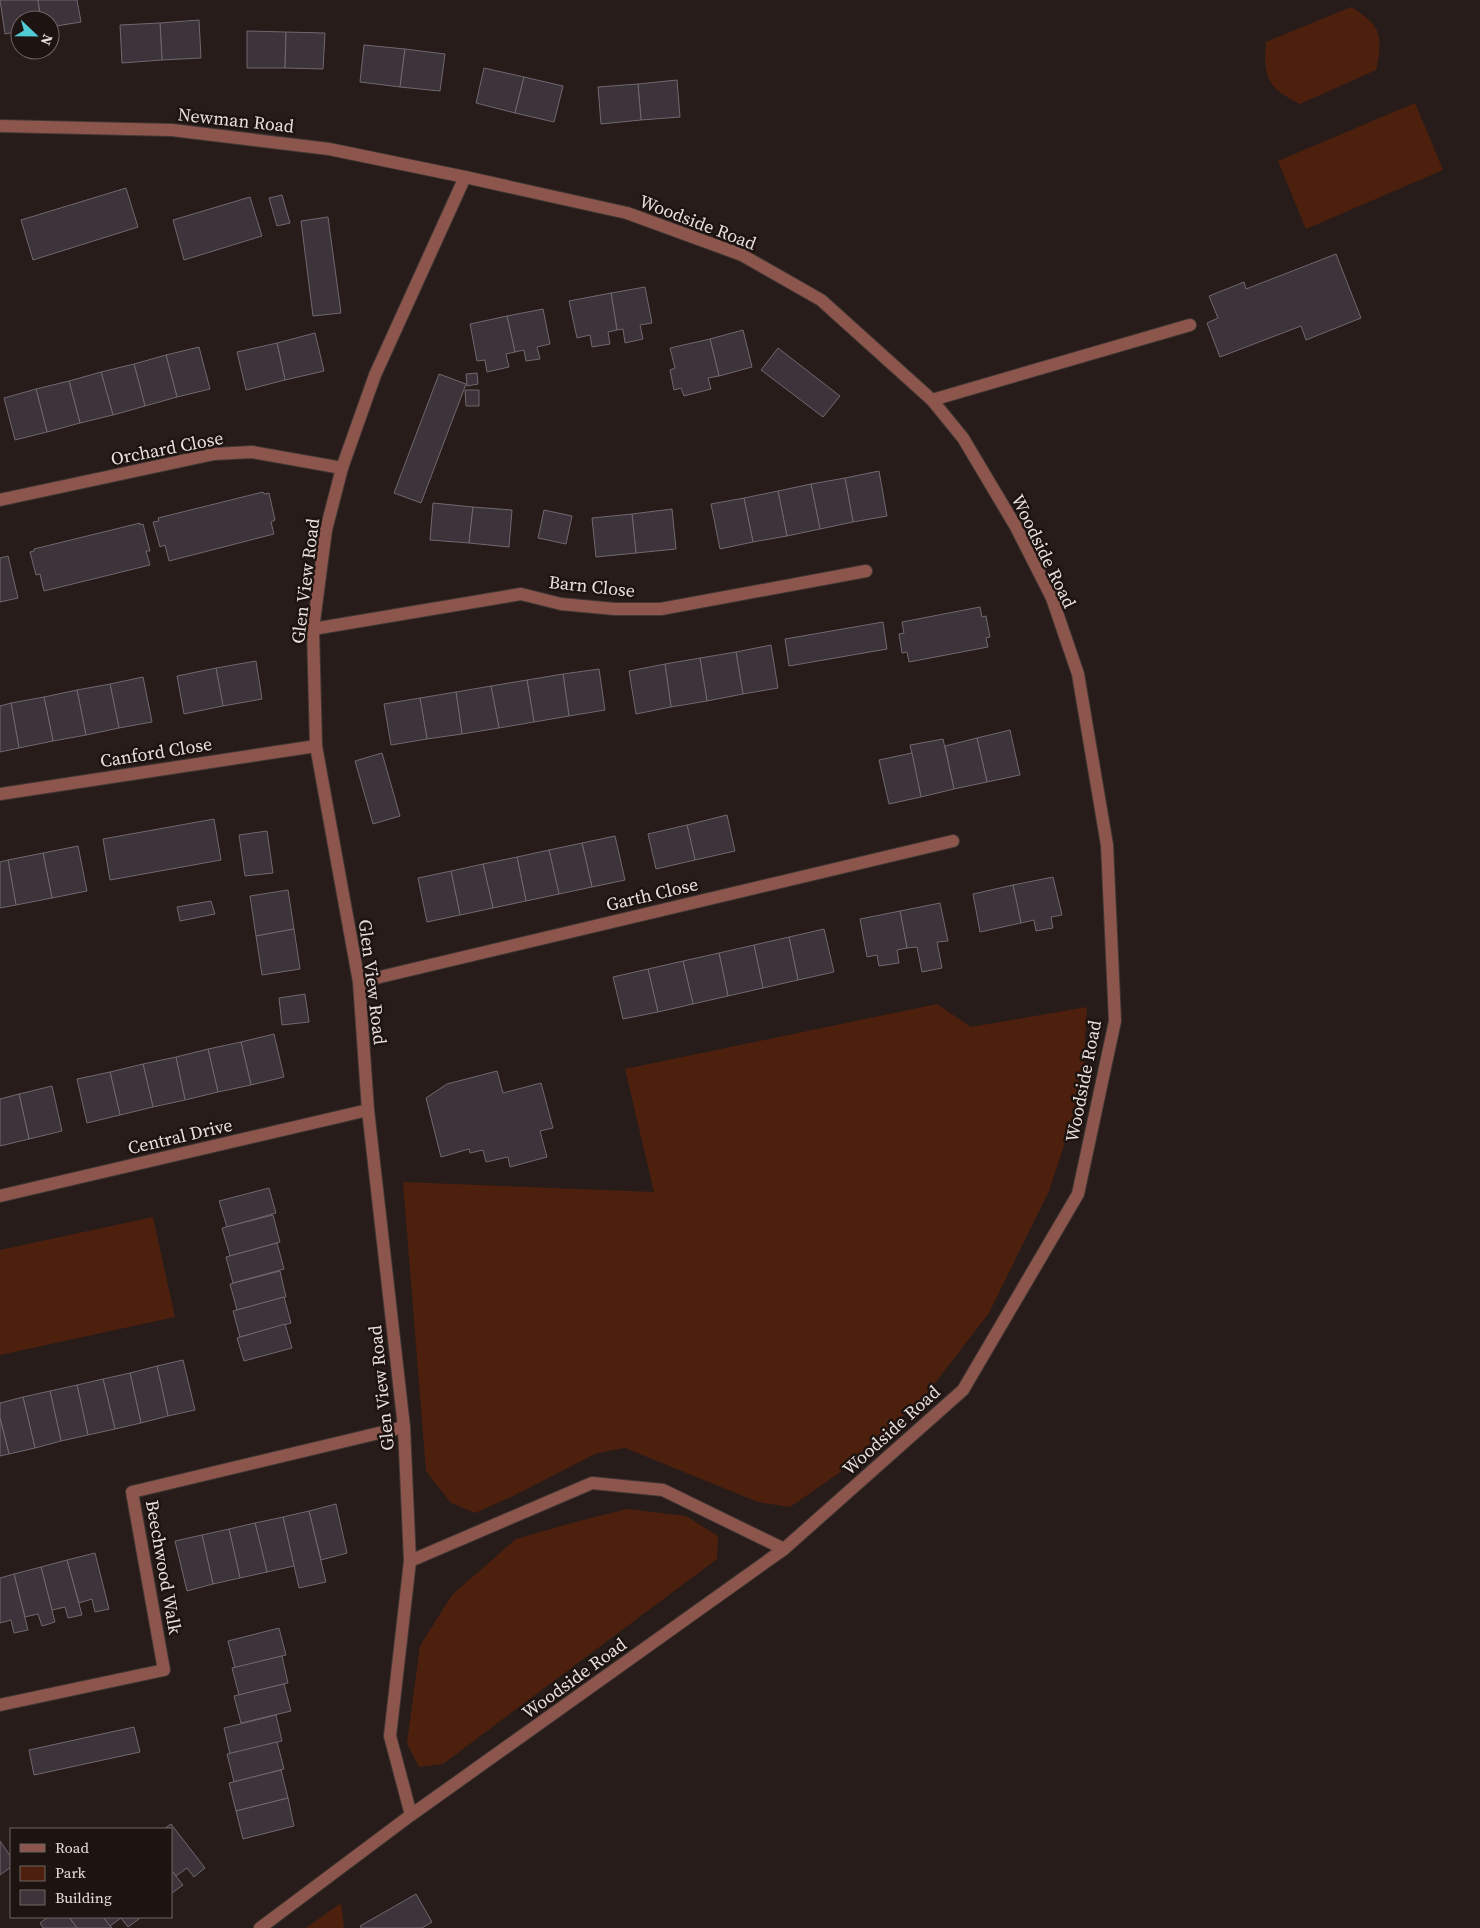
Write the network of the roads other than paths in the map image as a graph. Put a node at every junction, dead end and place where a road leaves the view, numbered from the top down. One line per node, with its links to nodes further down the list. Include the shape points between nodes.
1 (0, 126): 2 (street, Newman Road, via 172,130 329,149)
2 (465, 177): 4 (street, Woodside Road, via 627,213 742,255 821,300); 5 (street, Glen View Road, via 375,375)
3 (1190, 326): 4 (street)
4 (932, 400): 16 (street, Woodside Road, via 963,438 1016,527 1052,598 1078,674 1107,845 1115,1021 1078,1194 963,1390)
5 (342, 468): 6 (street, Orchard Close, via 252,452 214,454); 8 (street, Glen View Road, via 326,530)
6 (0, 500)
7 (866, 571): 8 (street, Barn Close, via 661,609 561,604 521,594)
8 (314, 629): 9 (street, Glen View Road)
9 (316, 746): 10 (street, Canford Close); 12 (street, Glen View Road)
10 (0, 794)
11 (953, 841): 12 (street, Garth Close)
12 (359, 982): 13 (street, Glen View Road)
13 (368, 1110): 14 (street, Central Drive); 15 (street, Glen View Road)
14 (0, 1196)
15 (404, 1427): 17 (street, Glen View Road); 18 (street, Beechwood Walk, via 132,1492 164,1670)
16 (784, 1549): 17 (street, via 663,1490 592,1483); 19 (street, Woodside Road)
17 (410, 1561): 19 (street, Glen View Road, via 390,1736)
18 (0, 1705)
19 (411, 1815): 20 (street, Woodside Road)
20 (260, 1928)

